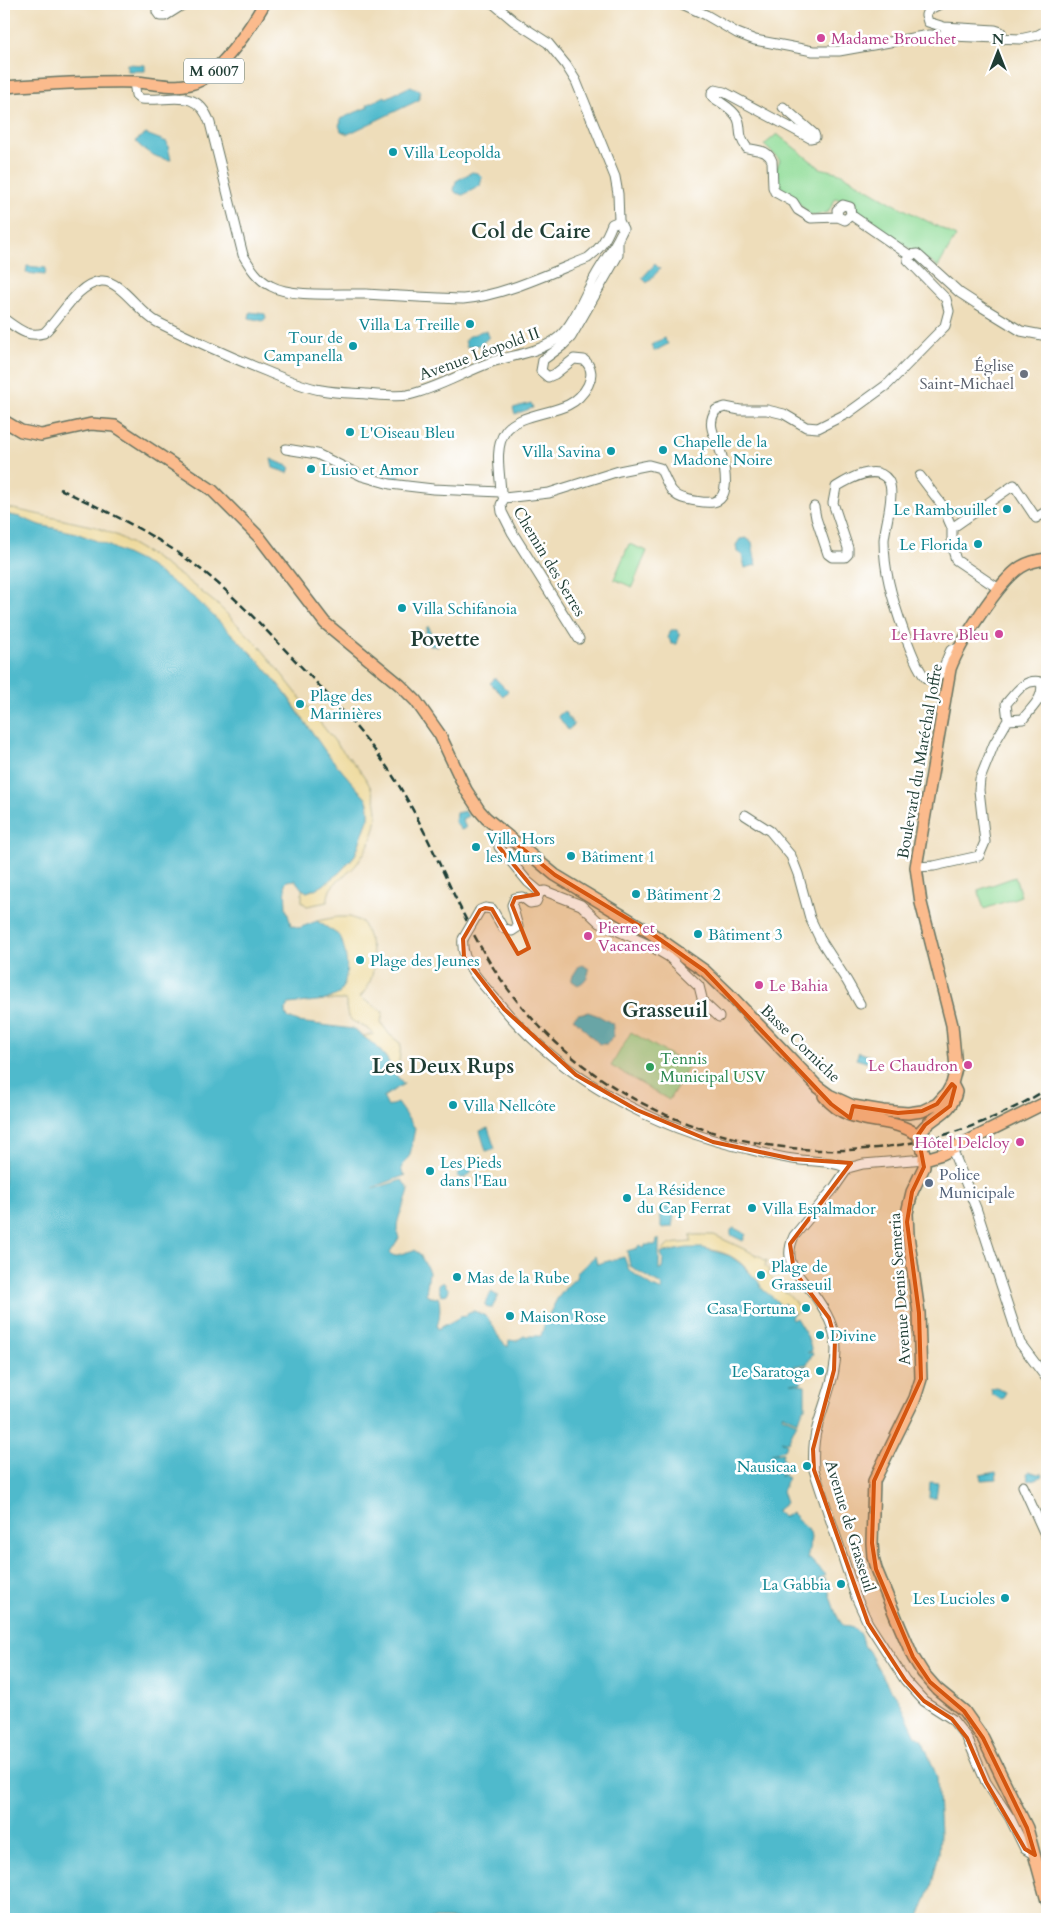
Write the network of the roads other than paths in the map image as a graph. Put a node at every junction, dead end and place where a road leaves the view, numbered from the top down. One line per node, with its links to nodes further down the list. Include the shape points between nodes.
1 (159, 4): 2 (street, via 158,14 165,16)
2 (184, 4)
3 (264, 4): 9 (main road, M 6007, via 224,60 209,75 184,86)
4 (494, 4): 12 (street, Avenue Léopold II, via 548,43 576,81 615,177)
5 (682, 4): 8 (street, via 755,40 813,51 839,51 929,35)
6 (940, 4): 8 (street, via 928,10 928,22 944,27 996,30 1001,32)
7 (1047, 30): 8 (street, via 1020,39)
8 (1003, 39)
9 (134, 82): 10 (main road, M 6007); 12 (street, via 136,95 141,99 182,98 199,104 205,110 243,255 262,280 289,292 476,298 588,258 606,240 612,224)
10 (4, 86)
11 (783, 107): 14 (street, via 814,137 810,138 724,92 716,90 712,93 738,119 741,140 747,148 761,150 770,157 775,192 793,202 806,216 819,219 838,217 837,210 842,205 850,207 851,215)
12 (620, 221): 13 (street, Avenue Léopold II, via 623,229)
13 (618, 240): 15 (street, Avenue Léopold II, via 572,320 561,335 546,346 406,395 321,390 294,383 207,347 156,321 111,282 88,285 44,334 24,333); 20 (street, Chemin des Serres, via 618,255 576,330 541,363 541,371 548,377 574,359 584,360 592,370 591,380 568,405 521,420 507,429 499,449)
14 (909, 255): 16 (street, via 920,256 960,293 1013,327 1028,334); 20 (street, via 908,260 946,299 949,311 945,326 888,384 848,413 818,428 806,427 784,414 767,410 725,407 716,410 711,422 712,434 722,456 725,485 718,501 681,498 671,490 660,468 649,464 549,493)
15 (4, 319)
16 (1047, 336)
17 (4, 421): 30 (main road, Basse Corniche, via 21,431 41,435 91,424 115,426 212,490 260,538 325,624 416,701 440,735 479,810)
18 (286, 449): 20 (street, via 317,454 362,476 390,484)
19 (920, 476): 23 (street, via 942,505)
20 (502, 495): 26 (street, Chemin des Serres, via 502,512 512,532)
21 (814, 507): 27 (street, via 828,554 845,557 848,548 833,503 836,487 858,475 878,473 887,479 892,487 884,542 889,582 923,676 927,679 940,675 951,650)
22 (1047, 512): 23 (street, via 1036,518 1014,485)
23 (952, 528): 25 (street, via 956,560)
24 (1047, 558): 25 (main road, Boulevard du Maréchal Joffre, via 1022,566)
25 (999, 589): 27 (main road, Boulevard du Maréchal Joffre)
26 (579, 638)
27 (959, 648): 31 (main road, Boulevard du Maréchal Joffre, via 950,669)
28 (1008, 720): 28 (street, via 1006,704 1017,690 1028,682 1041,682 1041,697 1023,719); 31 (street, via 980,779 985,842 979,856)
29 (745, 815): 33 (street, via 770,831 791,856 810,918)
30 (502, 832): 32 (street, via 499,847); 36 (main road, Basse Corniche, via 555,876 648,931 699,967)
31 (916, 867): 35 (main road, Boulevard du Maréchal Joffre, via 920,896 952,1025 956,1068)
32 (540, 892): 34 (street, via 581,905 600,922 669,957 700,986 704,1002); 44 (street, bridge, via 536,902 515,898 512,904 518,927 512,931 503,928 492,909 480,910 463,939 464,957 504,1009 558,1061 602,1091 663,1123 713,1142 793,1159 836,1162)
33 (860, 1004)
34 (719, 1017)
35 (952, 1084): 39 (main road, Boulevard du Maréchal Joffre, via 937,1104); 41 (main road, via 956,1092 950,1106)
36 (818, 1087): 38 (main road, Basse Corniche); 40 (main road, via 837,1110)
37 (1047, 1102): 42 (main road)
38 (853, 1106): 39 (main road, Basse Corniche, via 898,1113); 40 (main road)
39 (922, 1111)
40 (857, 1118): 41 (main road)
41 (917, 1132): 43 (main road, bridge)
42 (952, 1149): 43 (main road); 45 (street, via 976,1208 1020,1343)
43 (925, 1156): 44 (street); 48 (main road, Avenue Denis Semeria, via 907,1213 919,1313 921,1379 915,1398 874,1481 873,1556 913,1657 930,1682 964,1710 983,1738 1026,1828)
44 (848, 1168): 48 (street, Avenue de Grasseuil, via 790,1244 794,1271 829,1318 835,1346 834,1370 814,1443 814,1470 856,1597 868,1623 905,1680 924,1701 952,1719 967,1738 991,1790 1026,1850)
45 (1047, 1379)
46 (1023, 1486): 47 (street)
47 (1047, 1539)
48 (1035, 1855): 49 (main road, Avenue Denis Semeria)
49 (1047, 1901)

